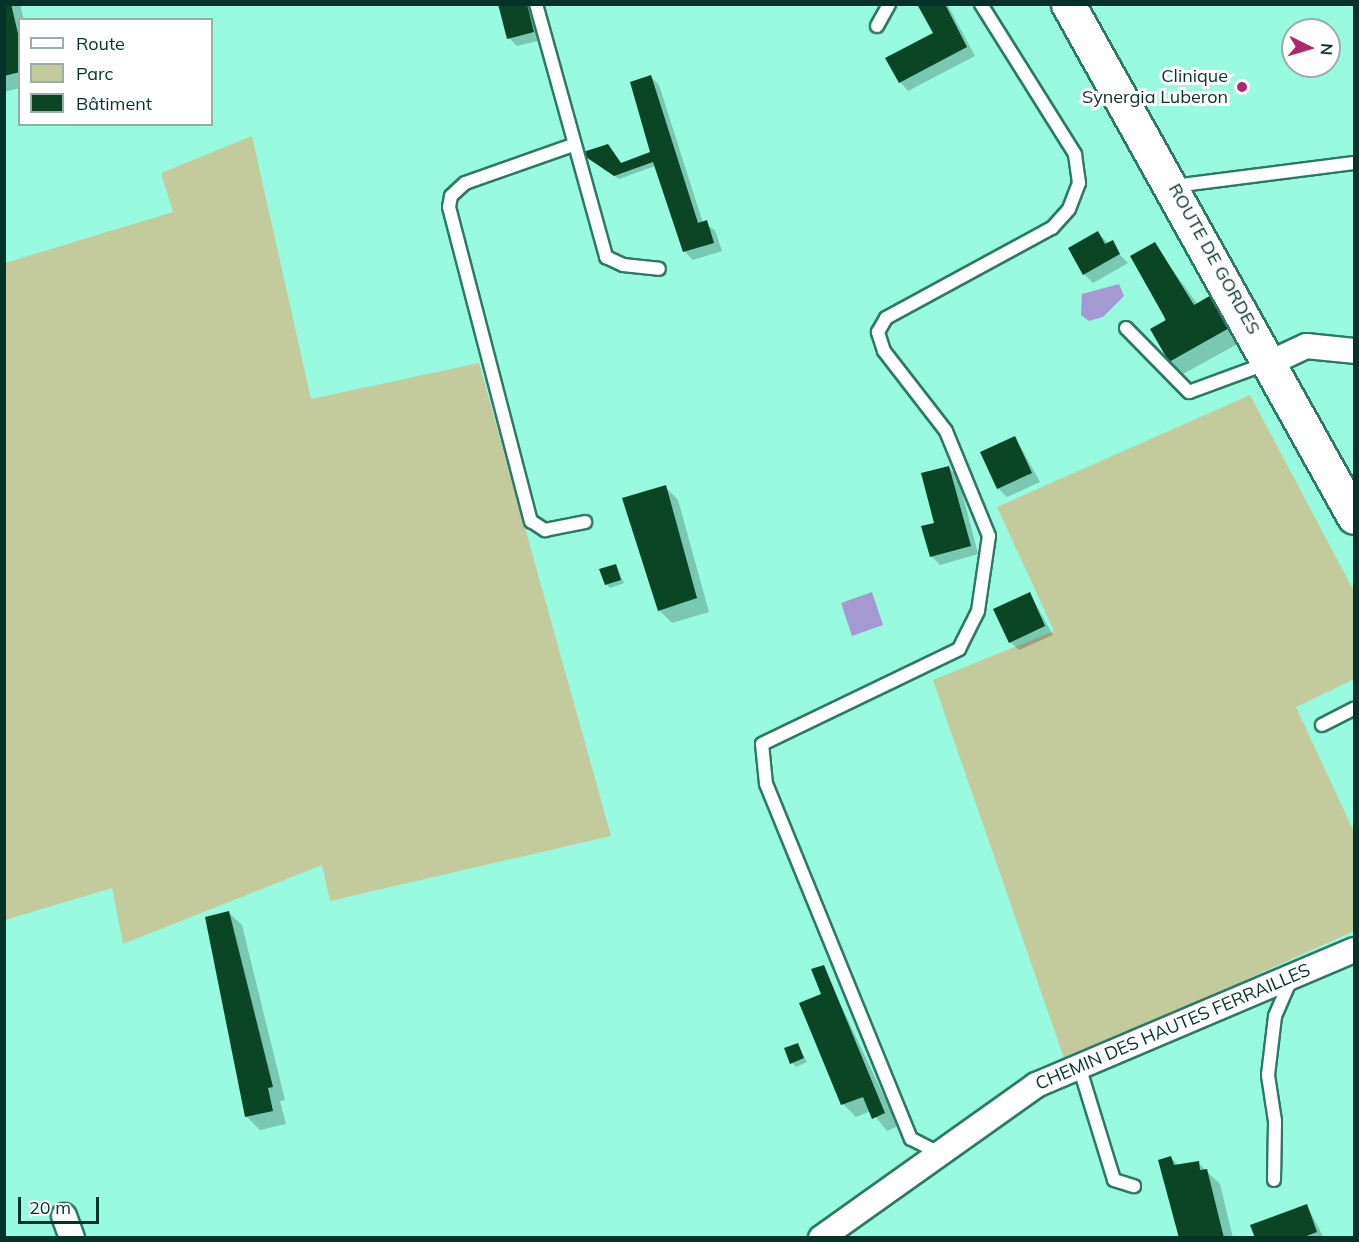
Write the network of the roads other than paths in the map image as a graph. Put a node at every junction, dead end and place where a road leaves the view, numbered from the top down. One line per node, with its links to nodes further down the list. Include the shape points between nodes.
1 (536, 4): 6 (lane)
2 (889, 4): 5 (lane)
3 (981, 4): 20 (lane, via 1075,154 1079,183 1069,209 1052,228 886,318 878,332 884,351 945,431 989,536 978,611 959,649 762,744 766,784 911,1139)
4 (1068, 4): 8 (street, ROUTE DE GORDES)
5 (877, 26)
6 (573, 146): 9 (lane, via 606,257 623,265); 14 (lane, via 465,183 449,207 531,521 545,530)
7 (1354, 163): 8 (lane)
8 (1174, 186): 12 (street, ROUTE DE GORDES)
9 (658, 269)
10 (1126, 328): 12 (lane, via 1190,392)
11 (1354, 351): 12 (street, via 1306,346)
12 (1272, 362): 13 (street, ROUTE DE GORDES)
13 (1354, 517)
14 (585, 522)
15 (1354, 709): 16 (lane)
16 (1322, 725)
17 (1354, 950): 18 (street, CHEMIN DES HAUTES FERRAILLES)
18 (1292, 976): 19 (street, CHEMIN DES HAUTES FERRAILLES); 21 (lane, via 1275,1016 1268,1075 1275,1121)
19 (1079, 1066): 20 (street, CHEMIN DES HAUTES FERRAILLES, via 1036,1085); 22 (lane, via 1114,1180)
20 (939, 1153): 23 (street, CHEMIN DES HAUTES FERRAILLES)
21 (1274, 1180)
22 (1134, 1186)
23 (821, 1238)

